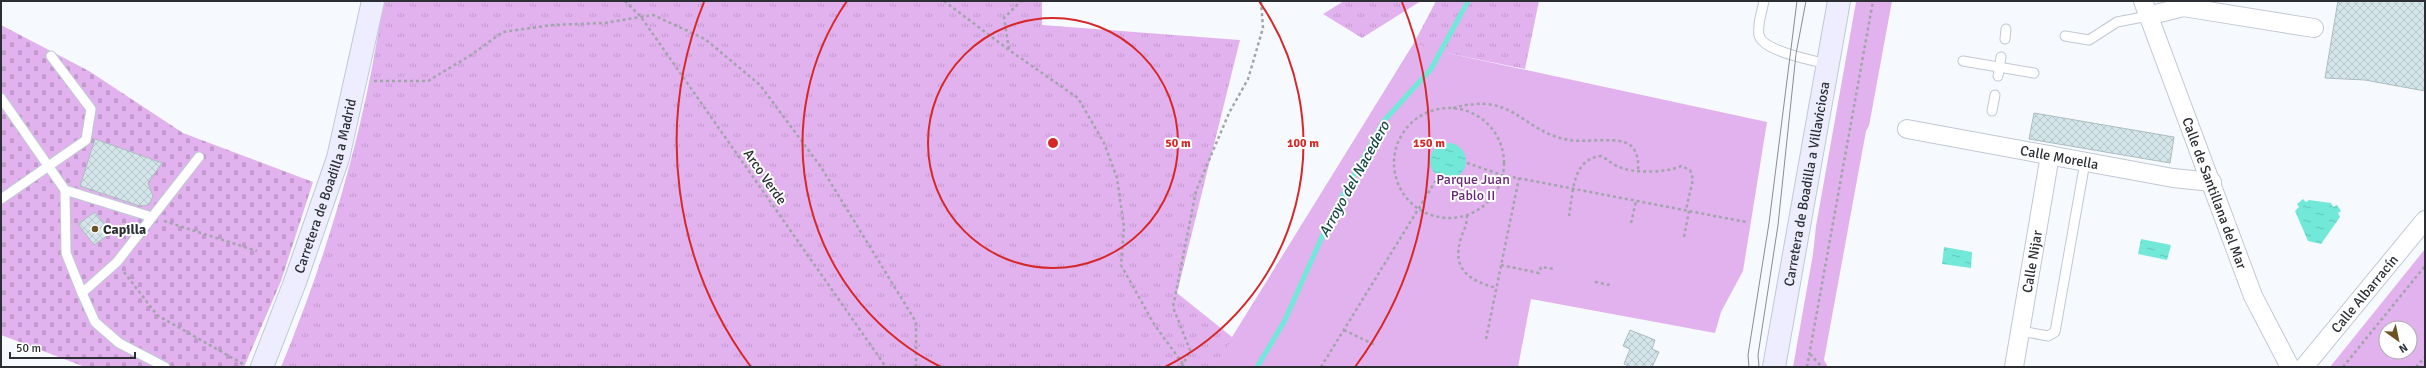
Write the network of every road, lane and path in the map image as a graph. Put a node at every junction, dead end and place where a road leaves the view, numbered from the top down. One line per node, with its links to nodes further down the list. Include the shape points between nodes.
1 (373, 1): 67 (street, Carretera de Boadilla a Madrid, via 338,158)
2 (625, 1): 10 (path, Arco Verde)
3 (944, 1): 13 (path)
4 (1021, 1): 13 (path, via 1004,18)
5 (1261, 1): 64 (path, via 1263,28 1248,79 1229,113 1196,192 1173,307 1190,350)
6 (1764, 1): 17 (lane, via 1758,34 1762,41 1770,48)
7 (1839, 1): 17 (street, Carretera de Boadilla a Villaviciosa)
8 (1873, 1): 62 (path)
9 (2146, 8): 11 (street, via 2183,7); 12 (lane, via 2089,40); 35 (street, Calle de Santillana del Mar)
10 (641, 17): 20 (path, via 605,23 552,25 502,32 471,55 428,81); 68 (path, Arco Verde); 69 (path, via 653,15 705,39 760,85 821,167 916,322)
11 (2314, 28)
12 (2065, 36)
13 (1009, 50): 64 (path, via 1078,98 1104,142 1117,178 1124,227 1121,264 1154,324)
14 (51, 56): 30 (lane, via 91,110 86,140)
15 (2001, 57): 18 (lane)
16 (1963, 61): 18 (lane)
17 (1827, 64): 71 (street, Carretera de Boadilla a Villaviciosa)
18 (1999, 72): 19 (lane)
19 (2034, 73)
20 (372, 81)
21 (1995, 95): 24 (lane)
22 (1, 98): 30 (lane)
23 (1450, 108): 31 (path, via 1471,103 1497,105 1567,140 1584,143 1622,141 1634,148); 32 (path, via 1477,116 1492,130 1502,148); 40 (path, via 1426,114 1406,130 1395,153 1396,179 1405,196)
24 (1992, 112)
25 (1907, 129): 26 (street, Calle Morella, via 1987,139)
26 (2050, 155): 28 (street, Calle Morella); 59 (street, Calle Nijar)
27 (199, 157): 44 (lane)
28 (2084, 162): 35 (street, Calle Morella, via 2172,178); 59 (lane, via 2055,332 2048,336)
29 (1467, 163): 32 (path)
30 (48, 166): 37 (lane); 38 (lane)
31 (1638, 170): 36 (path, via 1617,166 1601,156 1588,159 1579,170); 41 (path, via 1663,173 1681,166 1690,170 1693,179)
32 (1502, 175): 34 (path); 42 (path, via 1498,188 1490,199)
33 (1438, 177): 40 (path)
34 (1519, 178): 36 (path); 51 (path)
35 (2212, 182): 75 (street, Calle de Santillana del Mar, via 2253,296)
36 (1574, 189): 39 (path); 43 (path)
37 (65, 190): 44 (lane); 57 (lane, via 66,253)
38 (1, 199)
39 (1636, 201): 41 (path); 47 (path)
40 (1419, 209): 42 (path, via 1443,218); 58 (path)
41 (1687, 211): 46 (path); 48 (path)
42 (1467, 215): 56 (path, via 1467,226 1458,254 1461,267 1469,278)
43 (1569, 216)
44 (152, 217): 49 (path); 50 (lane)
45 (2425, 220): 76 (street, Calle Albarracín)
46 (1746, 222)
47 (1631, 223)
48 (1684, 237)
49 (257, 251)
50 (117, 262): 57 (lane); 66 (path, via 157,315)
51 (1501, 265): 53 (path, via 1540,273 1541,267); 56 (path)
52 (2425, 266): 77 (path)
53 (1554, 269)
54 (1595, 282): 55 (path)
55 (1610, 285)
56 (1497, 288): 60 (path)
57 (82, 293): 65 (lane, via 95,322 119,343)
58 (1344, 330): 61 (path); 70 (path)
59 (2021, 331): 74 (street, Calle Nijar)
60 (1486, 340)
61 (1375, 345)
62 (1810, 353): 72 (path); 73 (path)
63 (2425, 357): 78 (path)
64 (1183, 366)
65 (165, 367)
66 (249, 367)
67 (262, 367)
68 (886, 367)
69 (916, 367)
70 (1321, 367)
71 (1774, 367)
72 (1807, 367)
73 (1822, 367)
74 (2014, 367)
75 (2290, 367)
76 (2304, 367)
77 (2343, 367)
78 (2416, 367)

